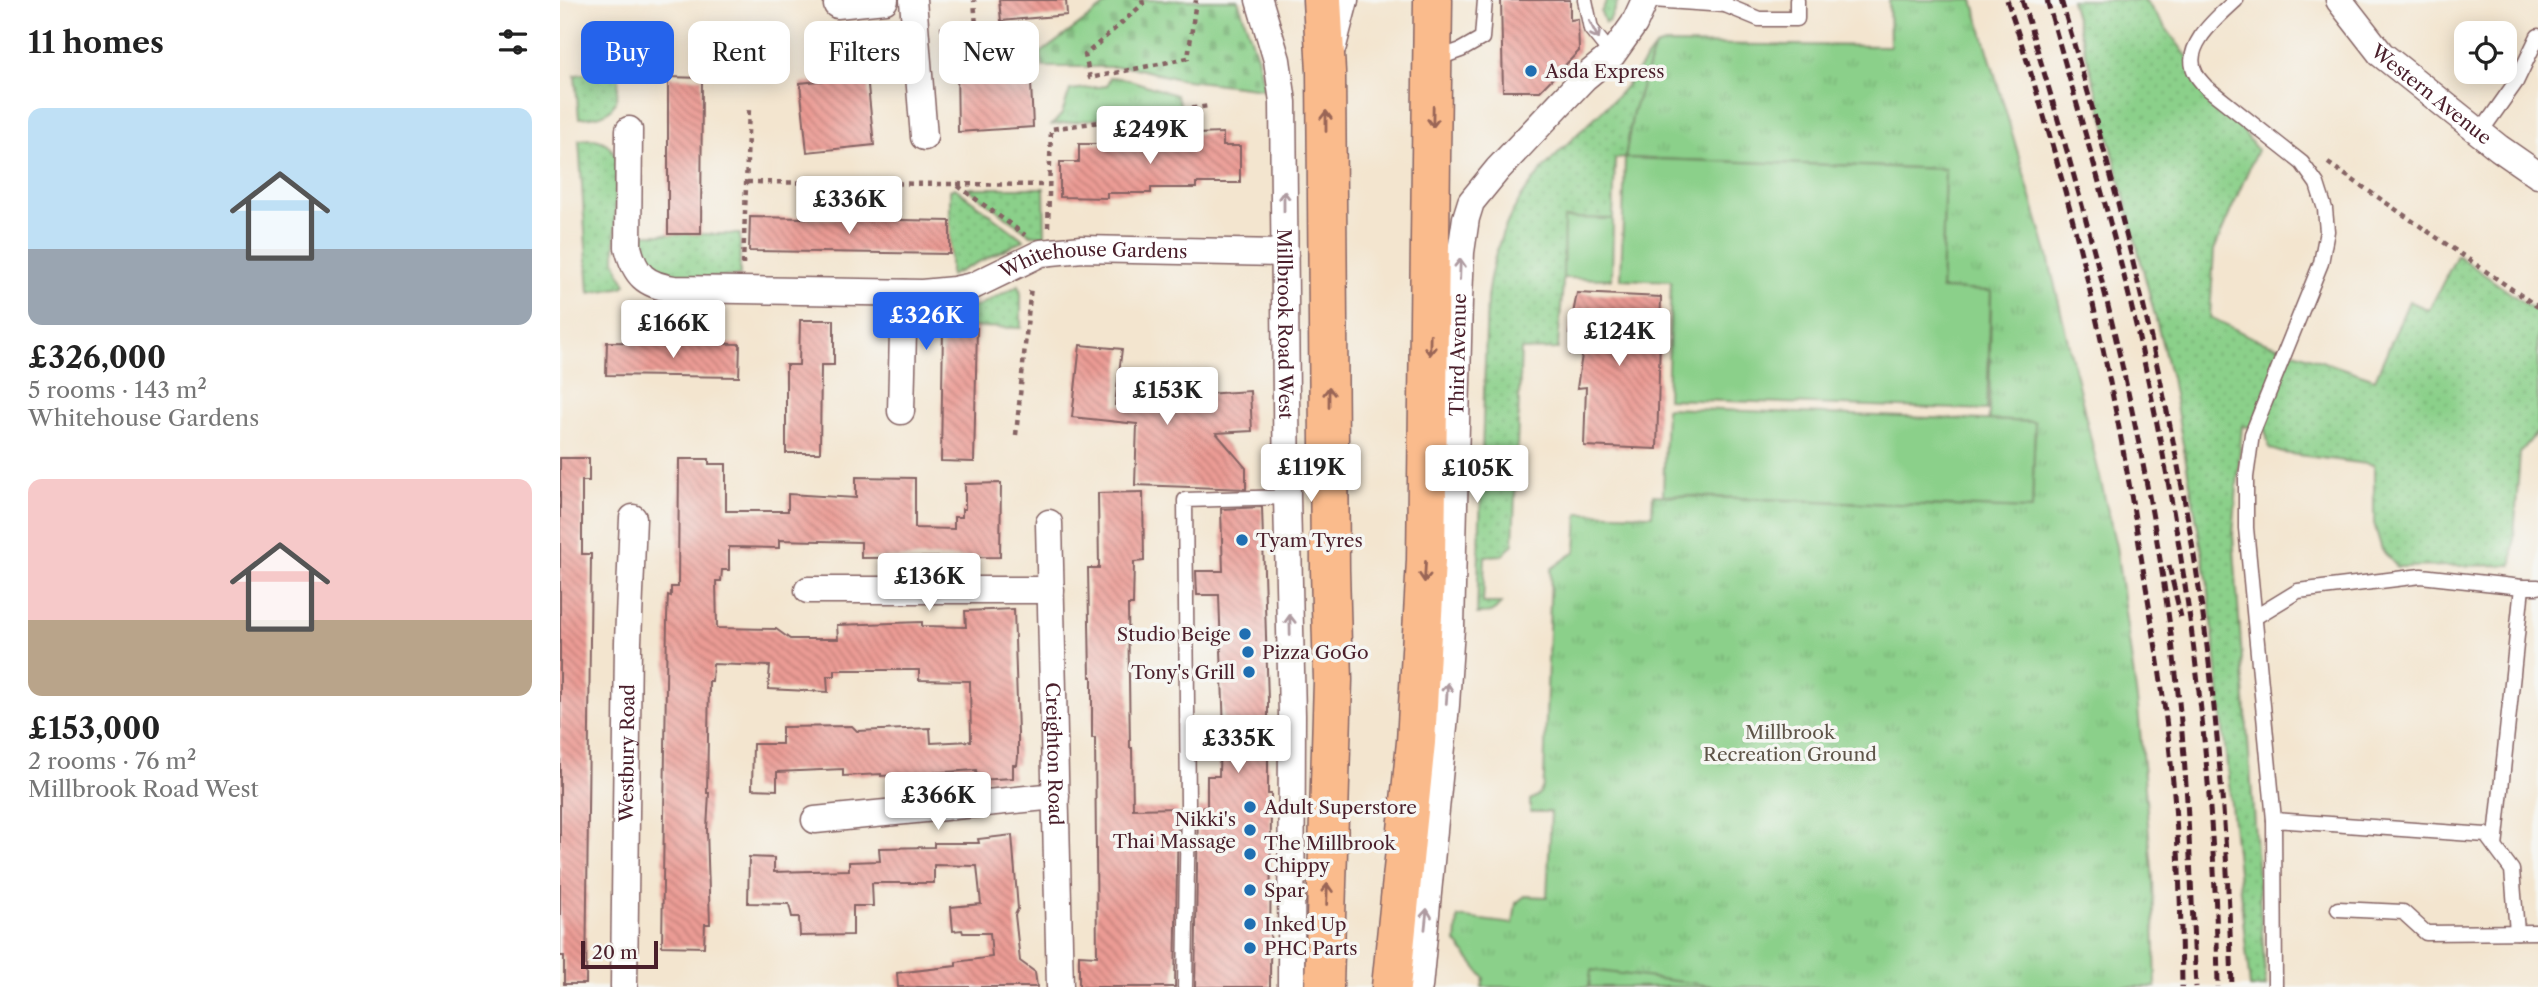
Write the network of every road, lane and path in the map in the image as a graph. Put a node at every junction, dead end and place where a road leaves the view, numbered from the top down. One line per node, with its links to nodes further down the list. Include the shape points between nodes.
1 (885, 0): 18 (street)
2 (913, 0): 19 (street)
3 (974, 0): 20 (path, via 976,26)
4 (1142, 0): 5 (path, via 1143,4 1085,55 1090,78 1188,58)
5 (1196, 0)
6 (1259, 0): 36 (street, Millbrook Road West, one-way to 6, via 1282,82)
7 (1322, 0): 24 (highway)
8 (1345, 0): 24 (street)
9 (1433, 0): 23 (highway)
10 (1485, 0): 23 (lane, via 1482,38)
11 (1585, 0): 22 (lane, one-way to 22, via 1591,29)
12 (1645, 0): 22 (street, Third Avenue)
13 (1652, 0): 17 (lane)
14 (1797, 0): 17 (lane, via 1797,19 1759,19)
15 (2236, 0): 50 (lane, via 2203,31 2193,52 2194,72 2206,88 2302,163 2317,184 2327,231 2320,263 2252,434 2245,504)
16 (2339, 0): 29 (street, Western Avenue, via 2381,54)
17 (1725, 3)
18 (836, 5)
19 (915, 21)
20 (925, 29)
21 (2538, 36): 29 (lane, via 2516,82)
22 (1612, 55): 64 (street, Third Avenue, one-way to 22, via 1449,654 1459,300 1466,218 1471,202 1498,169 1584,78)
23 (1434, 60): 63 (highway, one-way to 63, via 1426,560 1416,741)
24 (1326, 72): 62 (highway, one-way to 24, via 1333,680)
25 (920, 84): 30 (street)
26 (1209, 106): 34 (path, via 1051,129)
27 (749, 107): 33 (path)
28 (629, 130): 38 (street, Whitehouse Gardens, via 628,247 638,272 646,281 666,288)
29 (2480, 133): 32 (street, Western Avenue)
30 (924, 137)
31 (2325, 161): 40 (path)
32 (2538, 175)
33 (747, 182): 35 (path); 38 (path)
34 (1048, 185): 35 (path); 37 (path)
35 (957, 186): 37 (path)
36 (1284, 253): 37 (street, Whitehouse Gardens, via 1082,249); 43 (street, Millbrook Road West)
37 (1040, 255): 39 (street, Whitehouse Gardens, via 974,286); 42 (path)
38 (742, 290): 39 (street, Whitehouse Gardens)
39 (904, 293): 41 (street)
40 (2538, 307)
41 (901, 411)
42 (1016, 435)
43 (1287, 497): 60 (lane, via 1185,500); 61 (street, Millbrook Road West, one-way to 43)
44 (633, 518): 58 (street, Westbury Road)
45 (1049, 523): 49 (street, Creighton Road)
46 (2522, 587): 47 (lane); 50 (lane, via 2421,576 2298,591); 54 (lane)
47 (2538, 587)
48 (808, 590): 49 (street)
49 (1051, 590): 51 (street, Creighton Road)
50 (2257, 616): 53 (lane)
51 (1056, 796): 52 (street); 59 (street, Creighton Road)
52 (815, 820)
53 (2274, 820): 54 (lane, via 2486,835); 65 (lane)
54 (2495, 848): 56 (lane, via 2512,870)
55 (2338, 909): 56 (lane, via 2403,912 2426,933)
56 (2517, 932): 57 (lane)
57 (2538, 932)
58 (624, 987)
59 (1060, 987)
60 (1185, 987)
61 (1291, 987)
62 (1324, 987)
63 (1391, 987)
64 (1419, 987)
65 (2275, 987)

